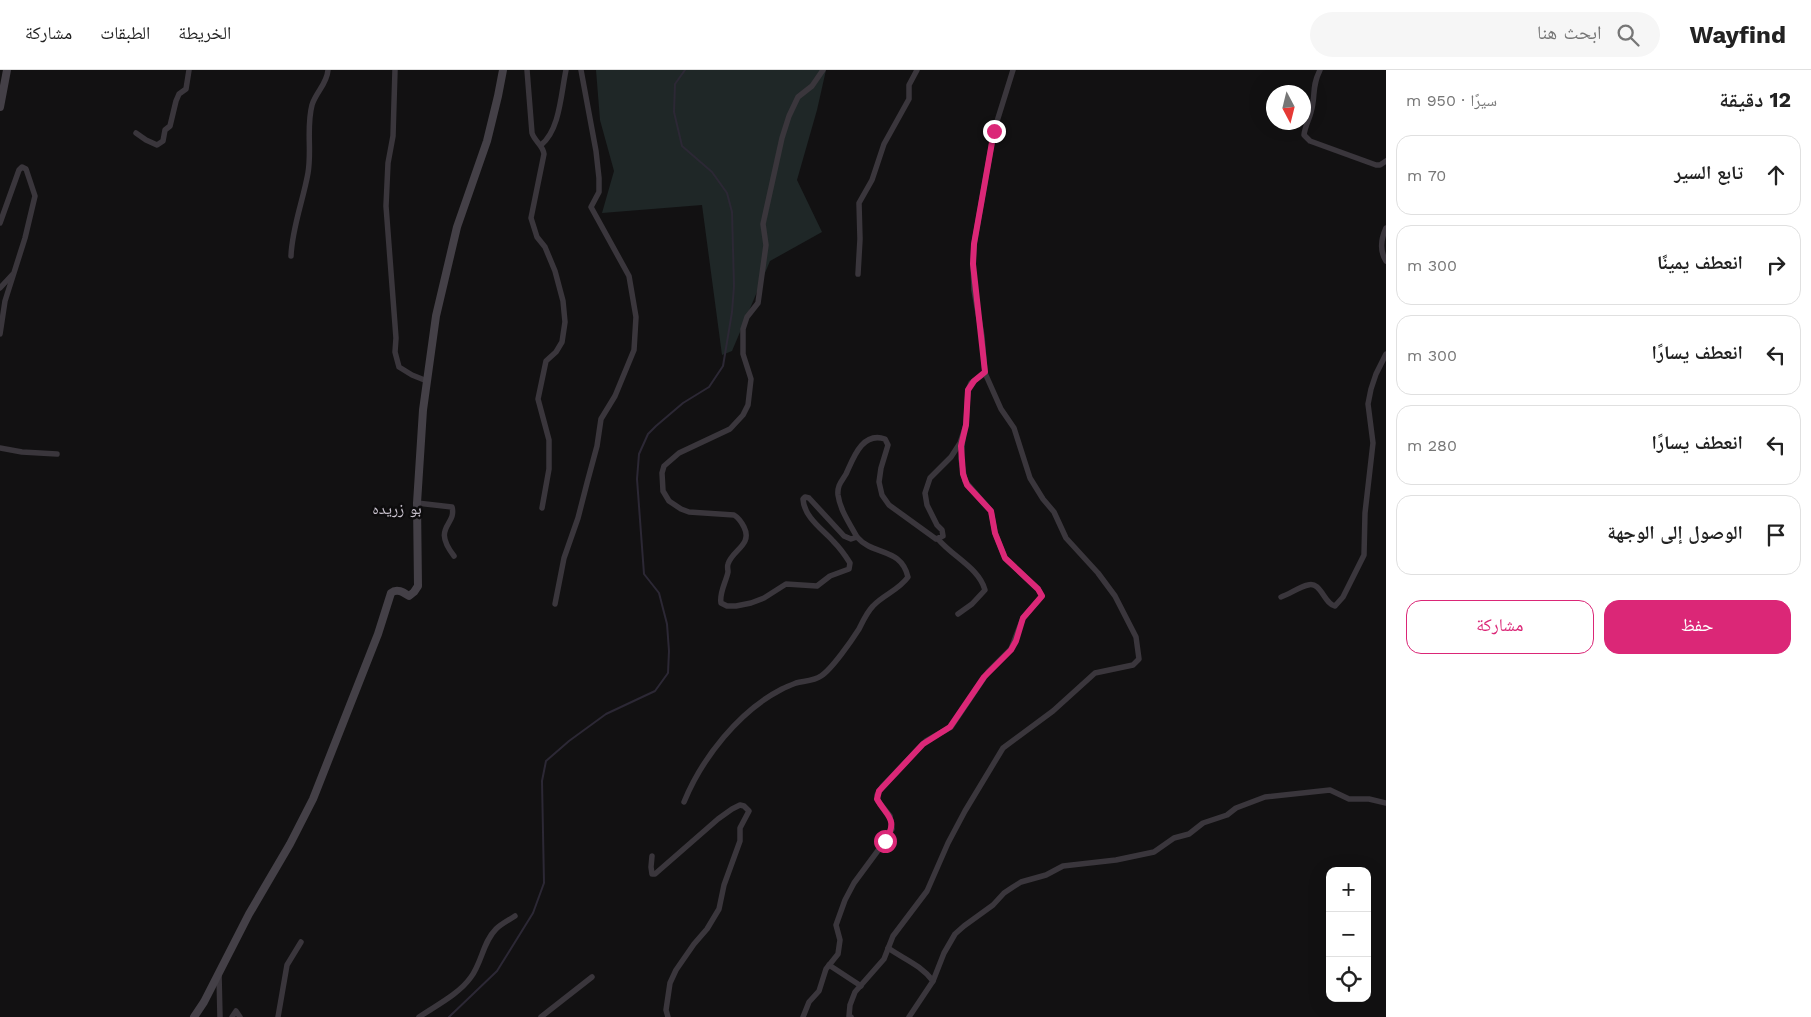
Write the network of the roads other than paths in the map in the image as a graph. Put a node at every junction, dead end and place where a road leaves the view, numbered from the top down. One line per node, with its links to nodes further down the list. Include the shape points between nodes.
1 (7, 70): 13 (street)
2 (189, 70): 14 (street, via 186,90 176,100 163,141 156,145)
3 (328, 70): 19 (street, via 313,102 308,172 292,237)
4 (395, 70): 27 (street, via 386,206 395,352 399,367)
5 (503, 70): 27 (street, via 487,141 457,227 436,316)
6 (527, 70): 15 (street, via 532,133)
7 (566, 70): 15 (street, via 555,126)
8 (581, 70): 37 (street, via 599,178 599,192 591,207 629,276 636,317 634,350 615,396 601,419 588,483 564,558)
9 (822, 70): 33 (street, via 812,86 798,97 789,116 763,224 766,244 758,303 747,317 743,330 742,354 751,379 748,406 730,428 679,453 664,466 663,491 669,502 689,512 734,515 745,528 746,542 728,564 720,598 727,606 764,598 786,584 817,586 830,576 849,569 850,563 834,542 811,520 803,504 805,497 844,536)
10 (917, 70): 22 (street, via 909,85 906,105 884,144 872,180 859,203)
11 (1012, 70): 26 (street, via 994,131 974,244 974,290)
12 (1320, 70): 16 (street, via 1314,83 1314,102 1304,135 1310,141 1376,165)
13 (0, 106)
14 (136, 133)
15 (541, 145): 32 (street, via 544,154 530,218 536,237 545,247 555,271 565,322 562,342 546,361 538,399 549,440 549,469)
16 (1386, 161)
17 (0, 223): 21 (street, via 19,170 26,169 34,196)
18 (1386, 228): 20 (street, via 1381,242)
19 (291, 256)
20 (1386, 261)
21 (13, 274): 23 (street); 24 (street, via 4,301)
22 (858, 274)
23 (0, 288)
24 (0, 334)
25 (1386, 354): 36 (street, via 1370,390 1368,404 1373,443 1364,555 1343,597 1335,606 1330,605 1319,588 1312,584)
26 (985, 372): 28 (street, via 968,390); 44 (street, via 1001,409 1014,428 1030,478 1054,512 1066,538 1115,596 1136,637 1139,659 1133,665 1095,673 1054,711 1003,748 961,819 927,891 901,924)
27 (427, 381): 31 (street)
28 (963, 436): 34 (street, via 951,457 930,478 924,493 933,518 943,533); 45 (street, via 961,459 965,481 991,511 1005,558 1042,596 1023,618 1011,650 984,677 950,727 923,744 879,791 877,799 890,816 892,829 845,900 836,925 838,954)
29 (0, 448): 30 (street)
30 (57, 454)
31 (417, 503): 35 (street, via 452,507 452,517 444,532 445,541); 46 (street, via 418,586 409,596 400,591 390,593 378,634 313,799)
32 (542, 508)
33 (857, 537): 34 (street, via 845,516 838,487 855,452 865,442 882,438 888,445 879,482 882,495 889,505); 39 (street, via 862,544 893,555 906,568 908,577 871,608 853,639 821,676 783,689 759,702 743,718 698,772)
34 (938, 539): 38 (street, via 984,585 985,590)
35 (454, 556)
36 (1281, 597)
37 (555, 604)
38 (958, 614)
39 (684, 802)
40 (1386, 803): 48 (street, via 1354,800 1330,790 1265,797 1203,823 1154,852 1063,866 1021,882 955,934)
41 (652, 856): 57 (street, via 651,871 655,874 732,809 740,805 749,811 740,828 740,841 719,908 670,983)
42 (516, 916): 55 (street, via 497,928 470,978)
43 (301, 942): 54 (street, via 287,965)
44 (888, 948): 48 (street, via 919,966); 49 (street, via 884,959)
45 (829, 965): 49 (street); 58 (street, via 819,991 809,1002)
46 (219, 974): 50 (street); 51 (street)
47 (592, 977): 56 (street)
48 (933, 981): 60 (street)
49 (861, 986): 59 (street, via 852,998)
50 (194, 1017)
51 (220, 1017)
52 (232, 1017): 53 (street, via 236,1011)
53 (240, 1017)
54 (278, 1017)
55 (419, 1017)
56 (542, 1017)
57 (668, 1017)
58 (803, 1017)
59 (850, 1017)
60 (909, 1017)

